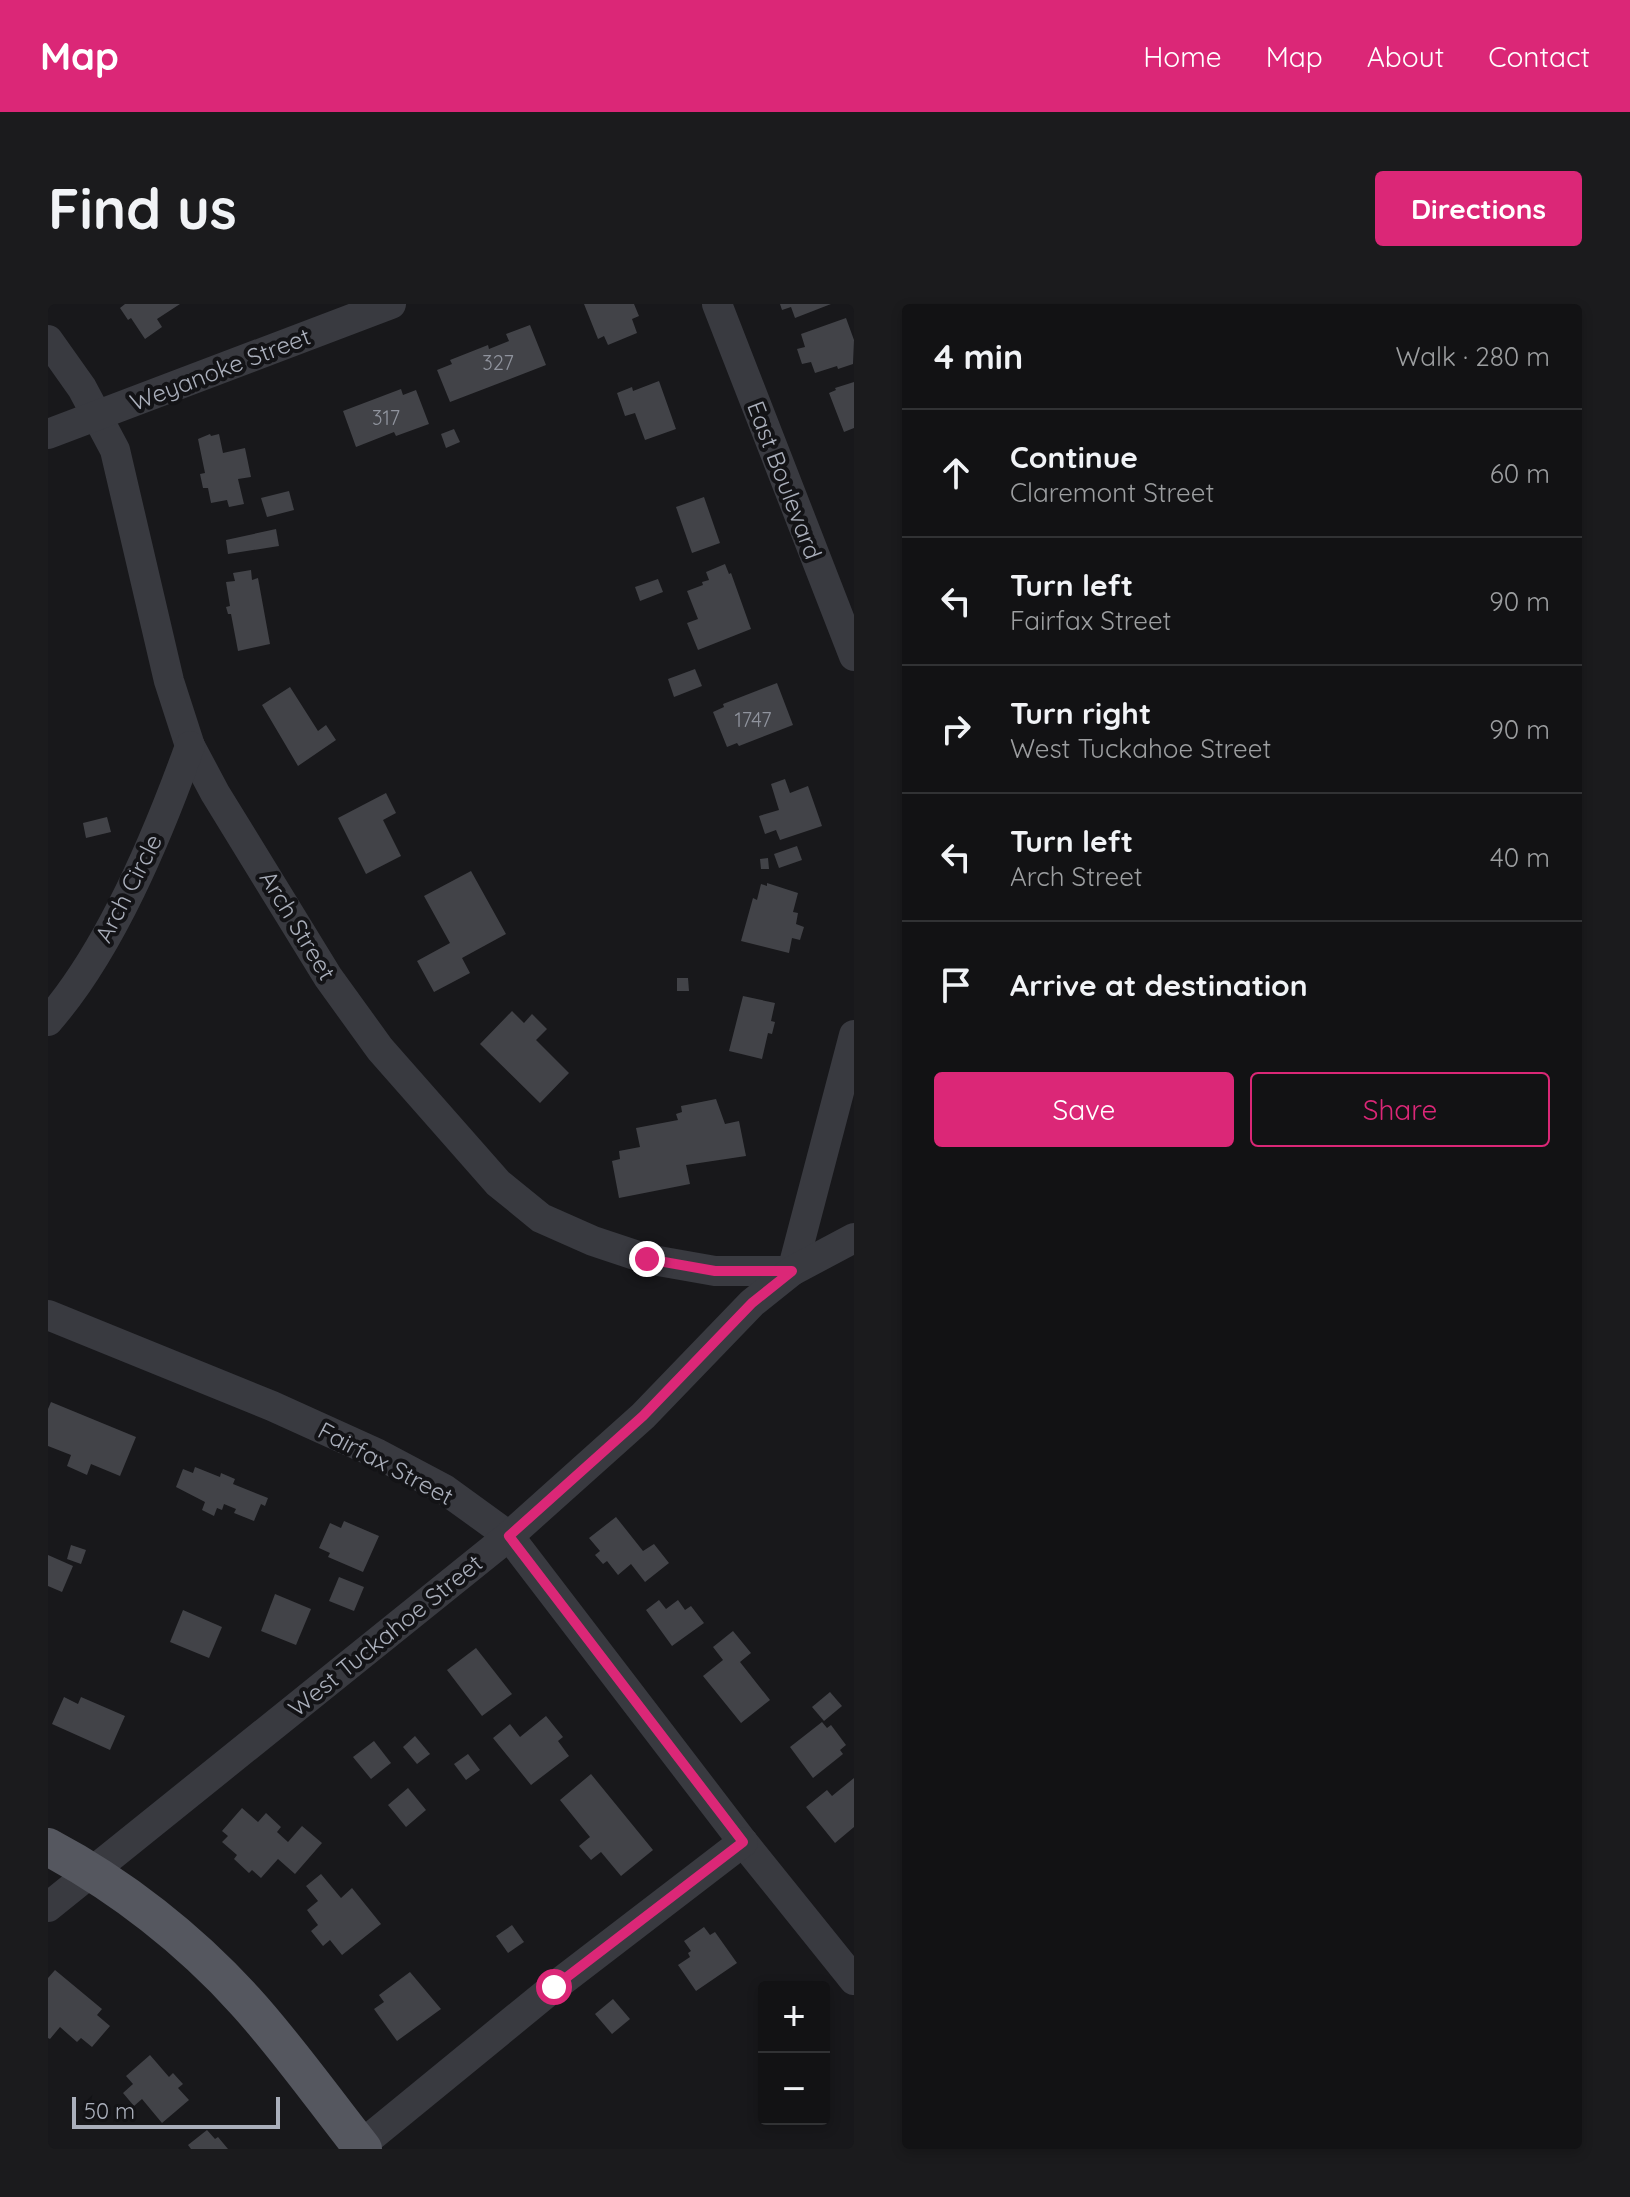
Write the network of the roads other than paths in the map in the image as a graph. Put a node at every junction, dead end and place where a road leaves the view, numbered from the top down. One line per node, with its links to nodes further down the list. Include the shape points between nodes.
1 (391, 304): 4 (street, Weyanoke Street)
2 (717, 304): 6 (street, East Boulevard)
3 (48, 340): 4 (street, Arch Street)
4 (99, 415): 5 (street, Weyanoke Street); 7 (street, Arch Street, via 115,450 169,681)
5 (48, 434)
6 (854, 656)
7 (190, 746): 8 (street, Arch Circle, via 129,892 90,963); 11 (street, Arch Street, via 328,977 380,1049 498,1183 541,1218 647,1259 715,1271)
8 (48, 1021)
9 (854, 1035): 11 (street)
10 (854, 1238): 11 (street, West Tuckahoe Street)
11 (792, 1271): 13 (street, West Tuckahoe Street)
12 (48, 1315): 13 (street, Fairfax Street, via 378,1454 444,1489)
13 (509, 1536): 14 (street, Fairfax Street); 16 (street, West Tuckahoe Street)
14 (743, 1842): 18 (street, Fairfax Street); 19 (street, via 554,1987)
15 (48, 1847): 16 (main road)
16 (93, 1873): 17 (street, West Tuckahoe Street); 19 (main road, via 155,1918 246,2002)
17 (48, 1907)
18 (854, 1980)
19 (360, 2148)

